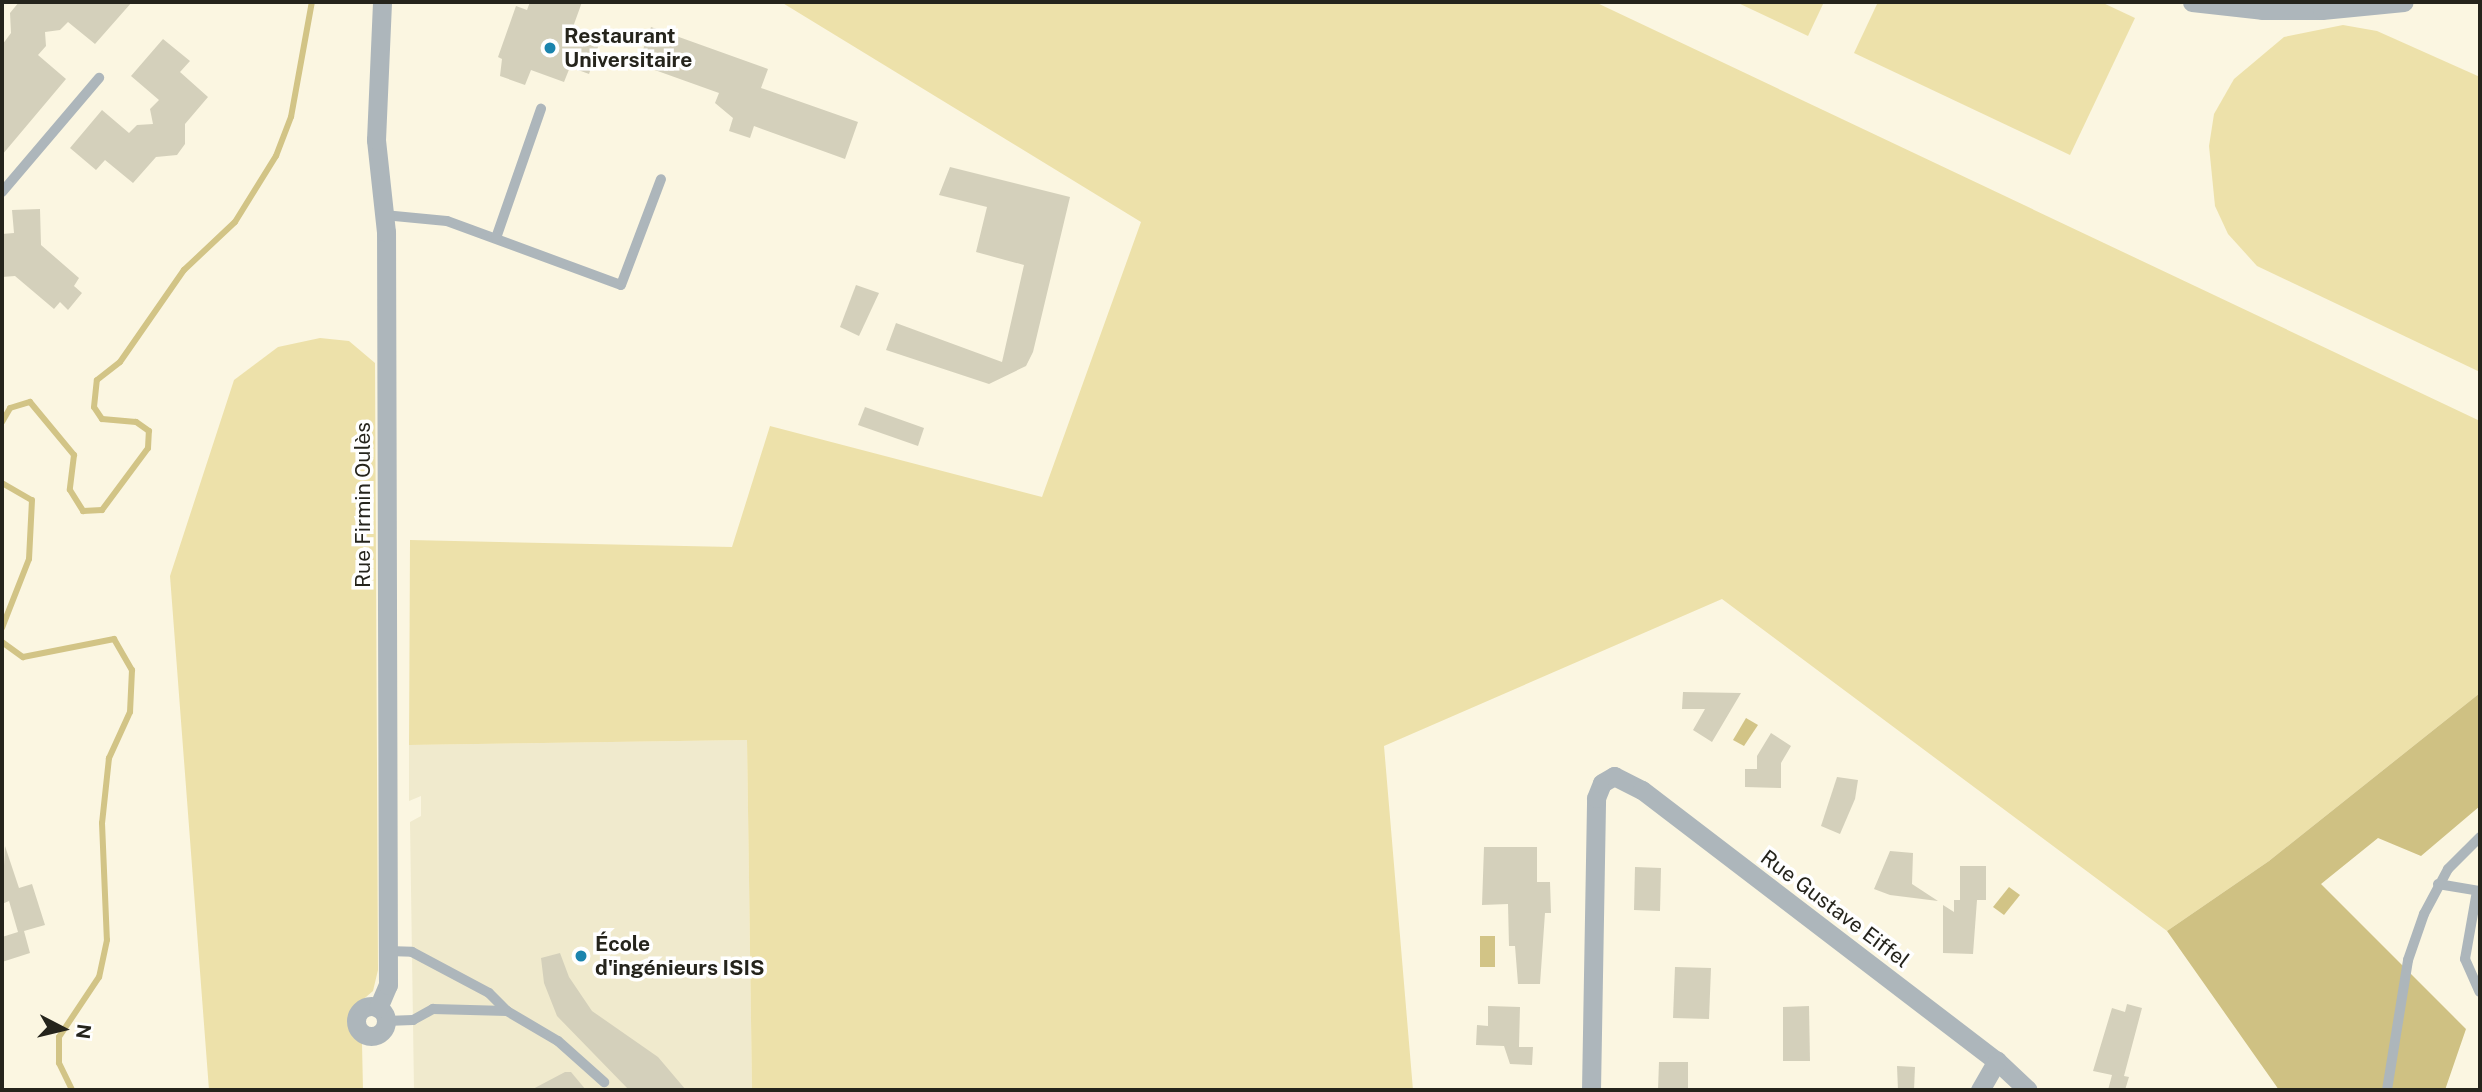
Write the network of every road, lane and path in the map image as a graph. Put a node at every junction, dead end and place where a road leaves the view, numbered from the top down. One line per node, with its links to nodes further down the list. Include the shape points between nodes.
1 (382, 2): 8 (street, Rue Firmin Oulès, via 376,141)
2 (2192, 2): 3 (street, via 2262,10 2322,10)
3 (2404, 2)
4 (99, 78): 7 (lane)
5 (541, 109): 9 (lane)
6 (661, 179): 9 (lane, via 621,285)
7 (2, 192)
8 (384, 215): 9 (lane, via 447,221); 13 (street, Rue Firmin Oulès)
9 (496, 238)
10 (2480, 836): 11 (lane)
11 (2438, 884): 12 (lane); 22 (lane, via 2408,960)
12 (2479, 891): 14 (lane, via 2465,959)
13 (387, 951): 15 (lane, via 412,953 489,993); 16 (street, Rue Firmin Oulès, via 388,985)
14 (2480, 992)
15 (507, 1010): 16 (lane, via 433,1009 413,1020); 18 (lane, via 558,1041)
16 (382, 1014)
17 (1997, 1061): 19 (street, Rue Gustave Eiffel, via 1642,790 1622,778 1608,778 1596,798); 20 (street); 21 (street, Rue Gustave Eiffel)
18 (604, 1082)
19 (1591, 1090)
20 (1980, 1090)
21 (2028, 1090)
22 (2387, 1090)

